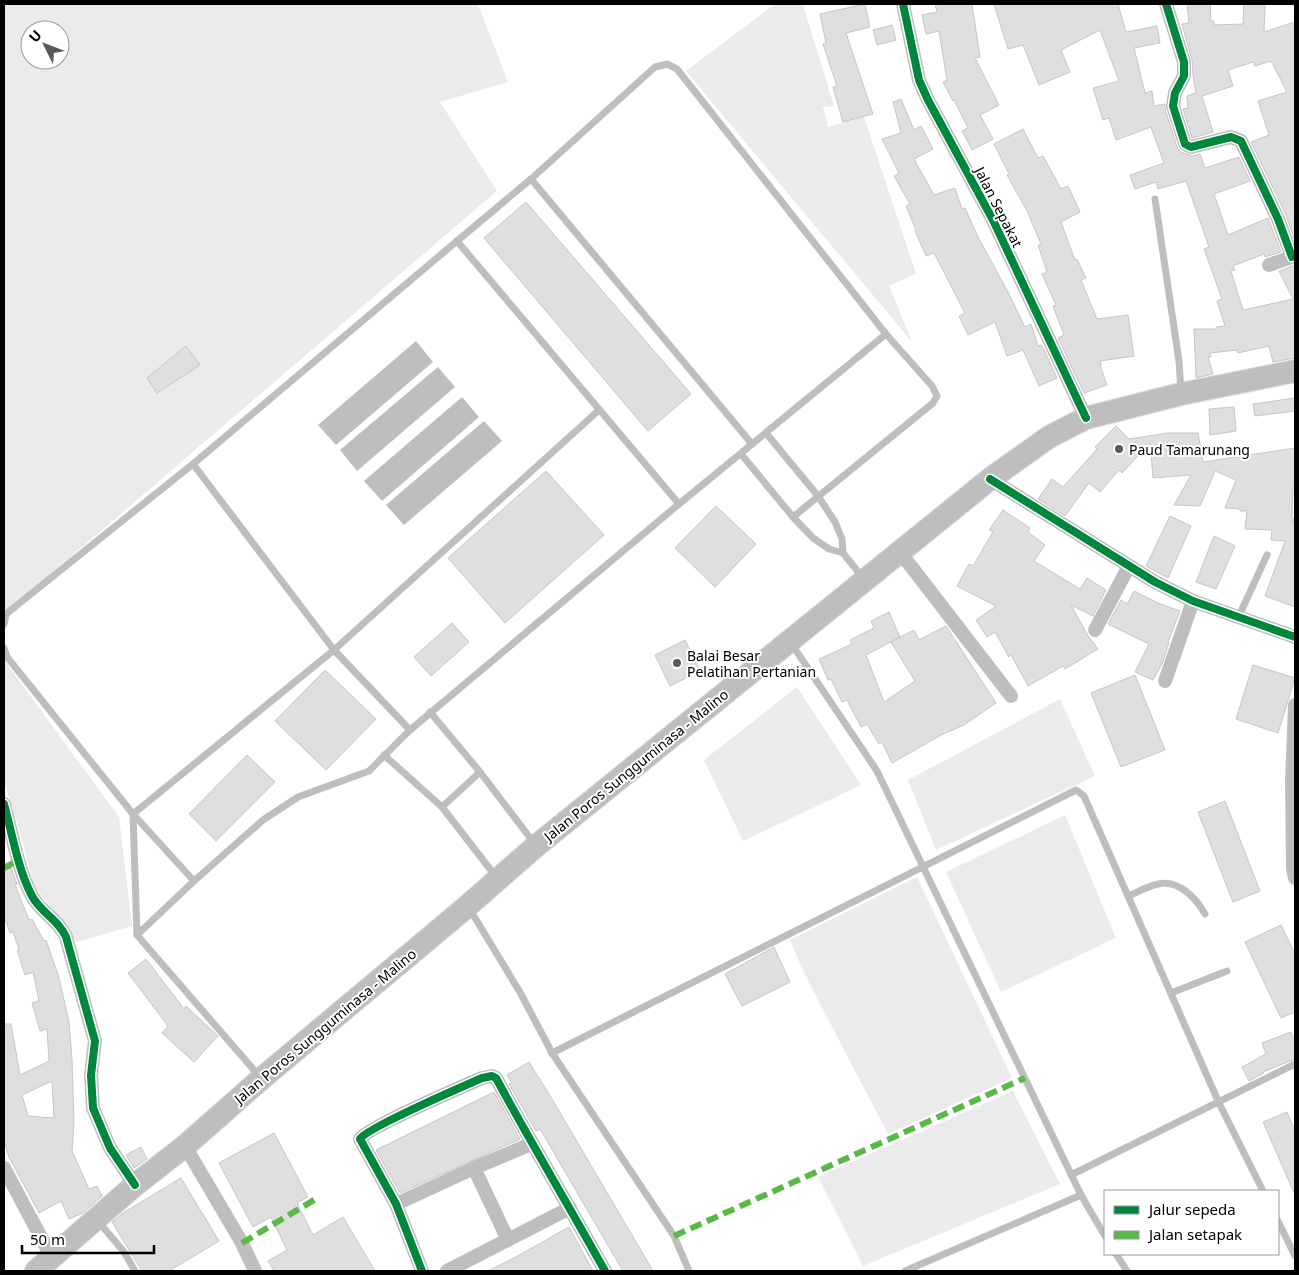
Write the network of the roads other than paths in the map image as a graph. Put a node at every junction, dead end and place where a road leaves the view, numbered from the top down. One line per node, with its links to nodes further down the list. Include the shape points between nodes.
1 (903, 4): 12 (street, Jalan Sepakat, via 919,80 993,220)
2 (1166, 4): 6 (street, via 1184,62 1184,76 1175,93 1173,106 1186,144 1191,147 1231,137 1241,140)
3 (531, 179): 5 (lane); 8 (lane, via 655,67 667,64 677,69); 14 (lane)
4 (1155, 199): 10 (lane)
5 (458, 242): 11 (lane); 16 (lane)
6 (1294, 256): 7 (street)
7 (1268, 266)
8 (886, 334): 13 (lane); 18 (lane, via 932,386 936,396 933,403)
9 (1295, 371): 10 (main road, Jalan Poros Sungguminasa - Malino)
10 (1181, 394): 12 (main road, Jalan Poros Sungguminasa - Malino)
11 (599, 410): 19 (lane); 33 (lane)
12 (1086, 418): 17 (main road, Jalan Poros Sungguminasa - Malino, via 1049,437)
13 (766, 433): 14 (lane); 18 (lane)
14 (752, 444): 15 (lane)
15 (741, 454): 19 (lane); 20 (lane)
16 (193, 464): 28 (lane, via 6,614); 33 (lane)
17 (990, 479): 21 (main road, Jalan Poros Sungguminasa - Malino); 24 (street)
18 (818, 496): 20 (lane); 22 (lane, via 836,522)
19 (680, 504): 37 (lane)
20 (793, 517): 22 (lane, via 813,538 829,549)
21 (900, 552): 25 (main road, Jalan Poros Sungguminasa - Malino); 35 (street)
22 (843, 553): 25 (lane)
23 (1267, 555): 27 (lane)
24 (1129, 566): 26 (street); 29 (street)
25 (865, 580): 31 (main road, Jalan Poros Sungguminasa - Malino)
26 (1193, 601): 27 (street); 34 (street)
27 (1238, 618): 30 (street)
28 (4, 624)
29 (1095, 630)
30 (1295, 637)
31 (790, 641): 44 (main road, Jalan Poros Sungguminasa - Malino); 45 (lane, via 877,771)
32 (4, 648): 43 (lane, via 7,657)
33 (334, 650): 38 (lane); 43 (lane)
34 (1165, 681)
35 (1011, 696)
36 (1295, 705): 46 (street, via 1292,782)
37 (430, 712): 38 (lane); 40 (lane)
38 (410, 730): 39 (lane)
39 (384, 755): 42 (lane); 48 (lane, via 368,771 298,798 263,820)
40 (480, 772): 42 (lane); 44 (lane)
41 (4, 804): 64 (street, via 32,897 62,927 66,937 96,1041 91,1075 93,1108 110,1148)
42 (442, 806): 47 (lane)
43 (133, 814): 48 (lane); 52 (lane)
44 (536, 846): 47 (main road, Jalan Poros Sungguminasa - Malino)
45 (922, 868): 49 (lane, via 1076,790 1084,796); 55 (lane); 63 (lane)
46 (1295, 878)
47 (498, 879): 50 (main road, Jalan Poros Sungguminasa - Malino)
48 (194, 881): 52 (lane)
49 (1128, 896): 51 (lane, via 1169,883 1189,893); 54 (lane)
50 (468, 906): 55 (lane); 57 (main road, Jalan Poros Sungguminasa - Malino)
51 (1205, 914)
52 (137, 935): 57 (lane)
53 (1227, 971): 54 (lane)
54 (1171, 993): 58 (lane)
55 (552, 1053): 81 (lane, via 674,1236)
56 (1295, 1064): 58 (lane)
57 (261, 1079): 60 (main road, Jalan Poros Sungguminasa - Malino)
58 (1219, 1103): 63 (lane); 65 (lane)
59 (531, 1144): 62 (street); 67 (street, via 496,1078 482,1078 362,1136 361,1142); 68 (street)
60 (185, 1146): 64 (main road, Jalan Poros Sungguminasa - Malino); 77 (street)
61 (4, 1168): 75 (street)
62 (474, 1168): 67 (street); 72 (street)
63 (1071, 1175): 66 (lane)
64 (135, 1184): 69 (main road, Jalan Poros Sungguminasa - Malino)
65 (1262, 1190)
66 (1081, 1195): 71 (lane); 82 (lane)
67 (396, 1204): 78 (street)
68 (570, 1208): 72 (street); 80 (street)
69 (96, 1218): 75 (main road, Jalan Poros Sungguminasa - Malino); 76 (lane)
70 (1279, 1223): 74 (lane)
71 (1104, 1234)
72 (508, 1240): 79 (street)
73 (1117, 1255): 83 (lane)
74 (1295, 1256)
75 (44, 1264)
76 (135, 1271)
77 (255, 1271)
78 (422, 1271)
79 (447, 1271)
80 (605, 1271)
81 (689, 1271)
82 (905, 1271)
83 (1127, 1271)

